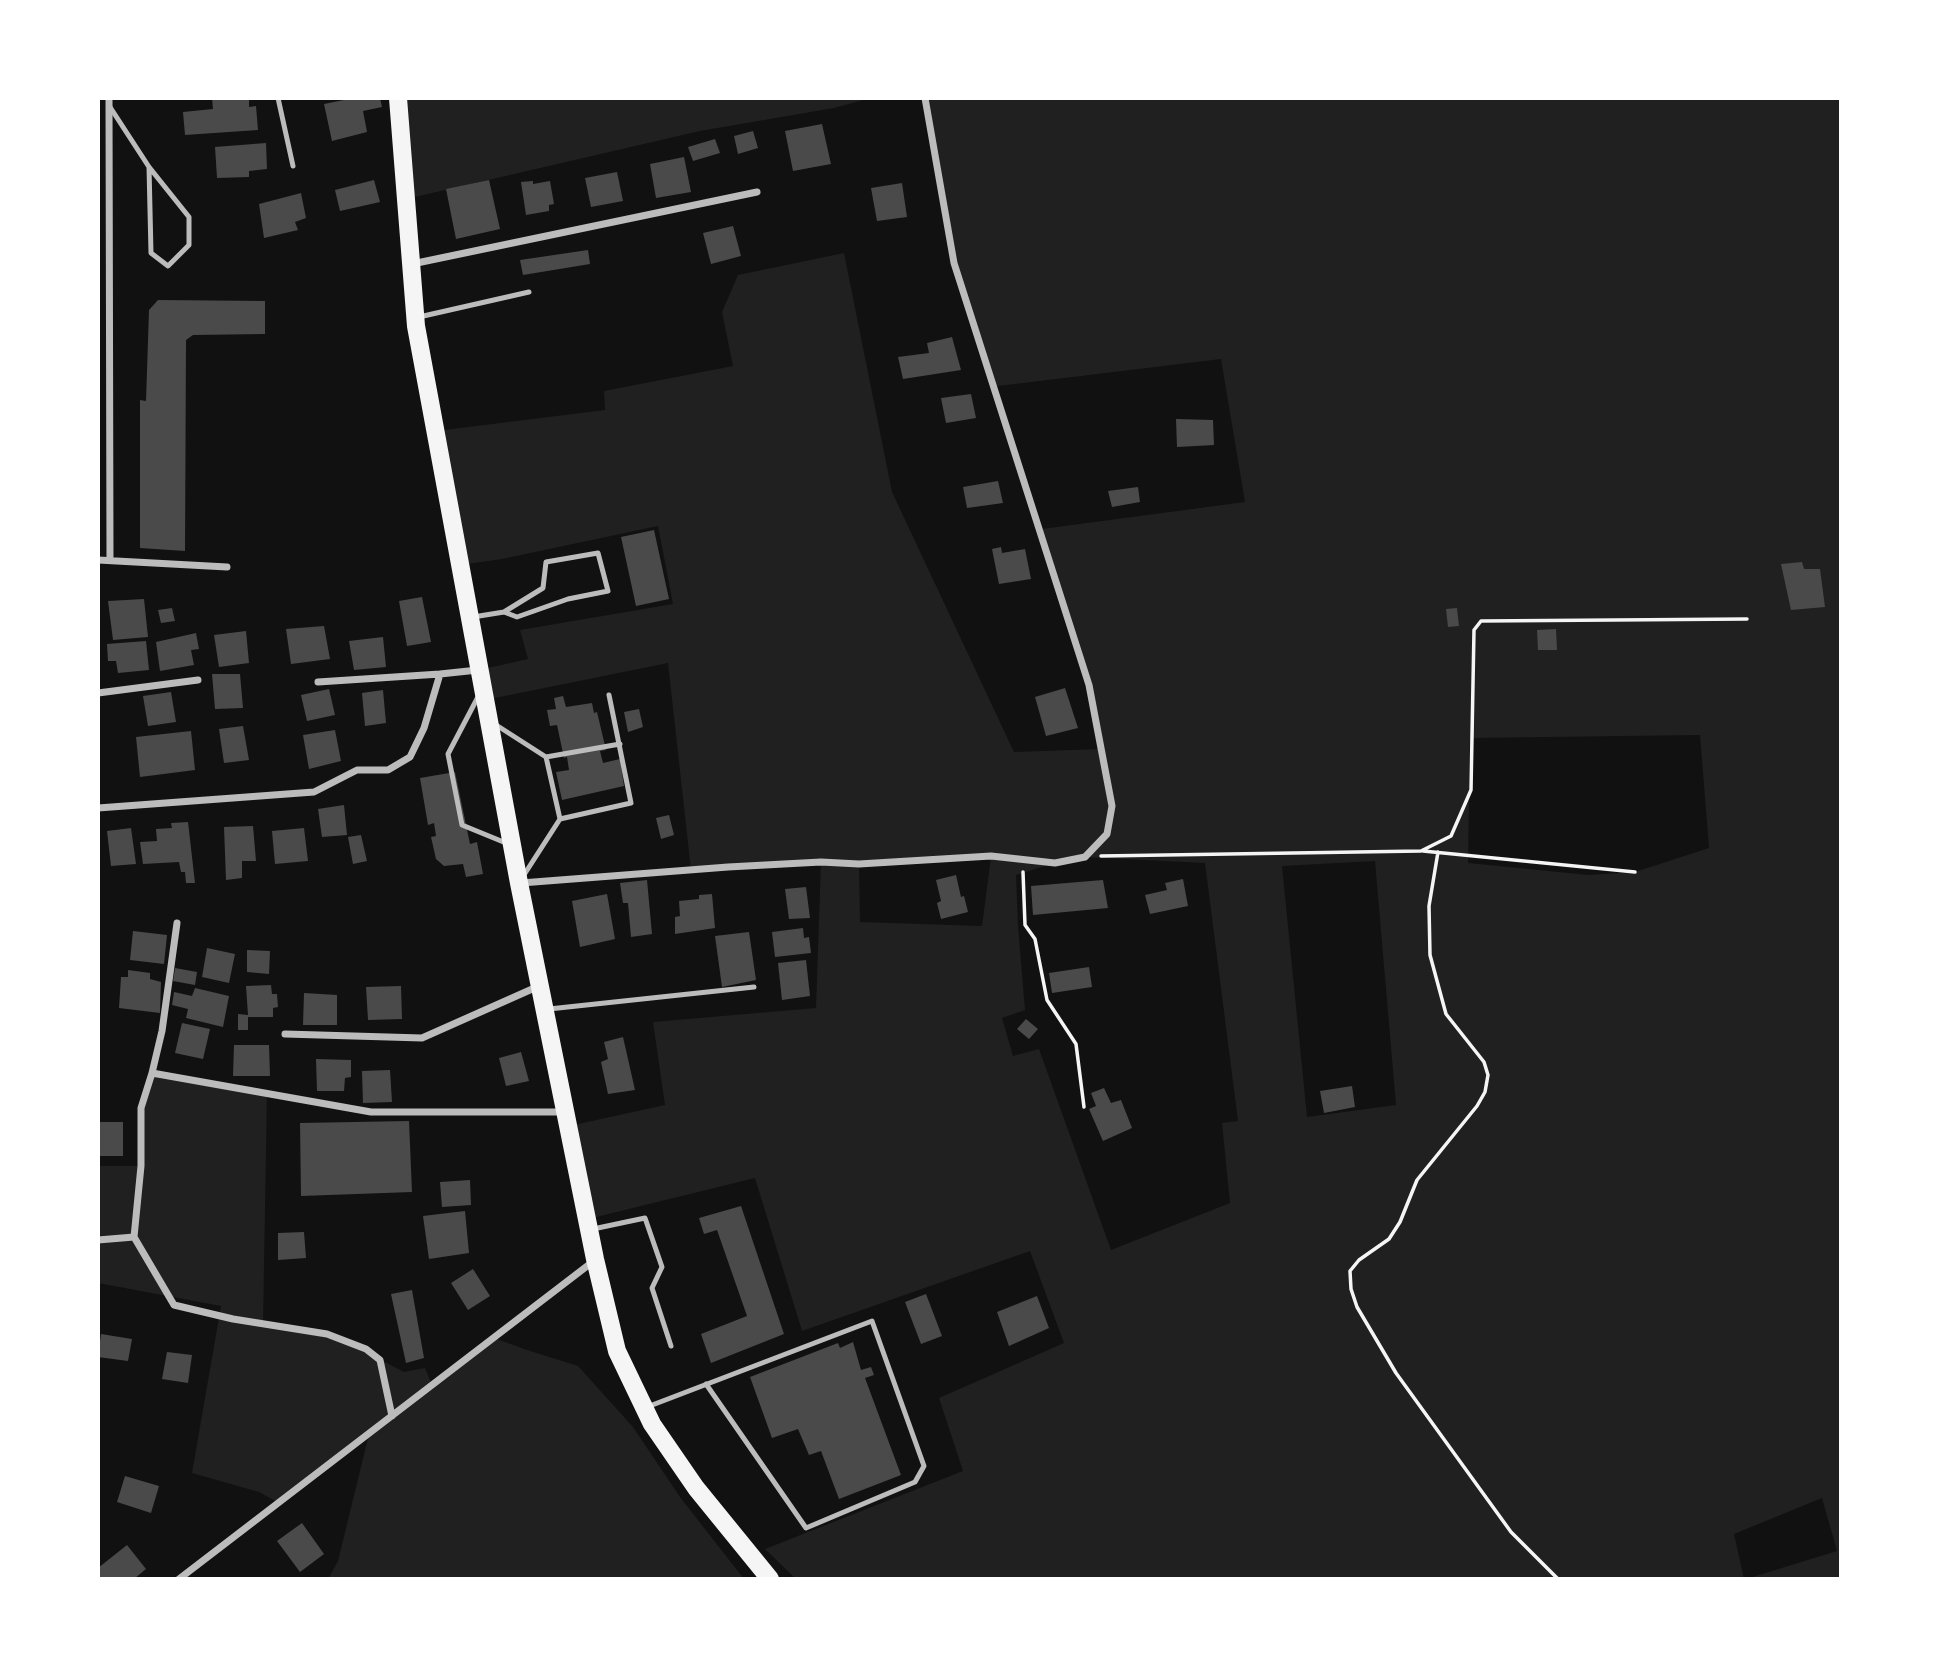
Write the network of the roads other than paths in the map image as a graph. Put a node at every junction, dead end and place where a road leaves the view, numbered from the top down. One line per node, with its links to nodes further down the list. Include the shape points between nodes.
1 (278, 98): 5 (lane)
2 (398, 98): 8 (main road)
3 (925, 98): 29 (street, via 954,263 1089,685 1112,806 1107,834 1085,857 1055,863 991,856 821,862)
4 (109, 102): 6 (lane); 11 (street)
5 (293, 166)
6 (149, 167): 6 (lane, via 150,253 168,266 189,246 189,217)
7 (757, 192): 8 (street)
8 (411, 264): 10 (main road)
9 (529, 292): 10 (lane)
10 (416, 318): 15 (main road)
11 (110, 560): 12 (street); 13 (street)
12 (98, 561)
13 (227, 567)
14 (504, 612): 14 (lane, via 517,617 608,591 598,552 546,562 543,588); 15 (lane)
15 (470, 617): 16 (main road)
16 (479, 670): 17 (street); 20 (main road)
17 (440, 674): 19 (street); 26 (street, via 410,757 387,770 357,769 314,792)
18 (198, 680): 21 (street)
19 (318, 682)
20 (482, 689): 23 (main road); 28 (lane, via 448,754 462,825)
21 (98, 693)
22 (609, 695): 24 (lane)
23 (488, 720): 25 (lane); 28 (main road)
24 (620, 744): 25 (lane); 27 (lane, via 631,803)
25 (546, 757): 27 (lane)
26 (98, 808)
27 (560, 819): 29 (lane)
28 (512, 846): 29 (main road)
29 (519, 883): 31 (main road)
30 (177, 923): 35 (street)
31 (540, 986): 33 (main road); 34 (street, via 422,1038)
32 (754, 987): 33 (lane)
33 (545, 1009): 36 (main road)
34 (285, 1034)
35 (152, 1073): 36 (street, via 371,1112); 38 (street, via 141,1108)
36 (567, 1112): 37 (main road)
37 (590, 1230): 40 (main road); 41 (lane, via 645,1218 662,1267 652,1288)
38 (134, 1237): 39 (street); 44 (street, via 174,1305 327,1334 366,1349 380,1360)
39 (98, 1240)
40 (595, 1259): 43 (main road, via 617,1351); 44 (street)
41 (671, 1346)
42 (706, 1384): 42 (lane, via 806,1528 915,1482 924,1466 872,1321); 43 (lane)
43 (644, 1408): 46 (main road, via 696,1488)
44 (392, 1416): 45 (street)
45 (179, 1579)
46 (770, 1579)

